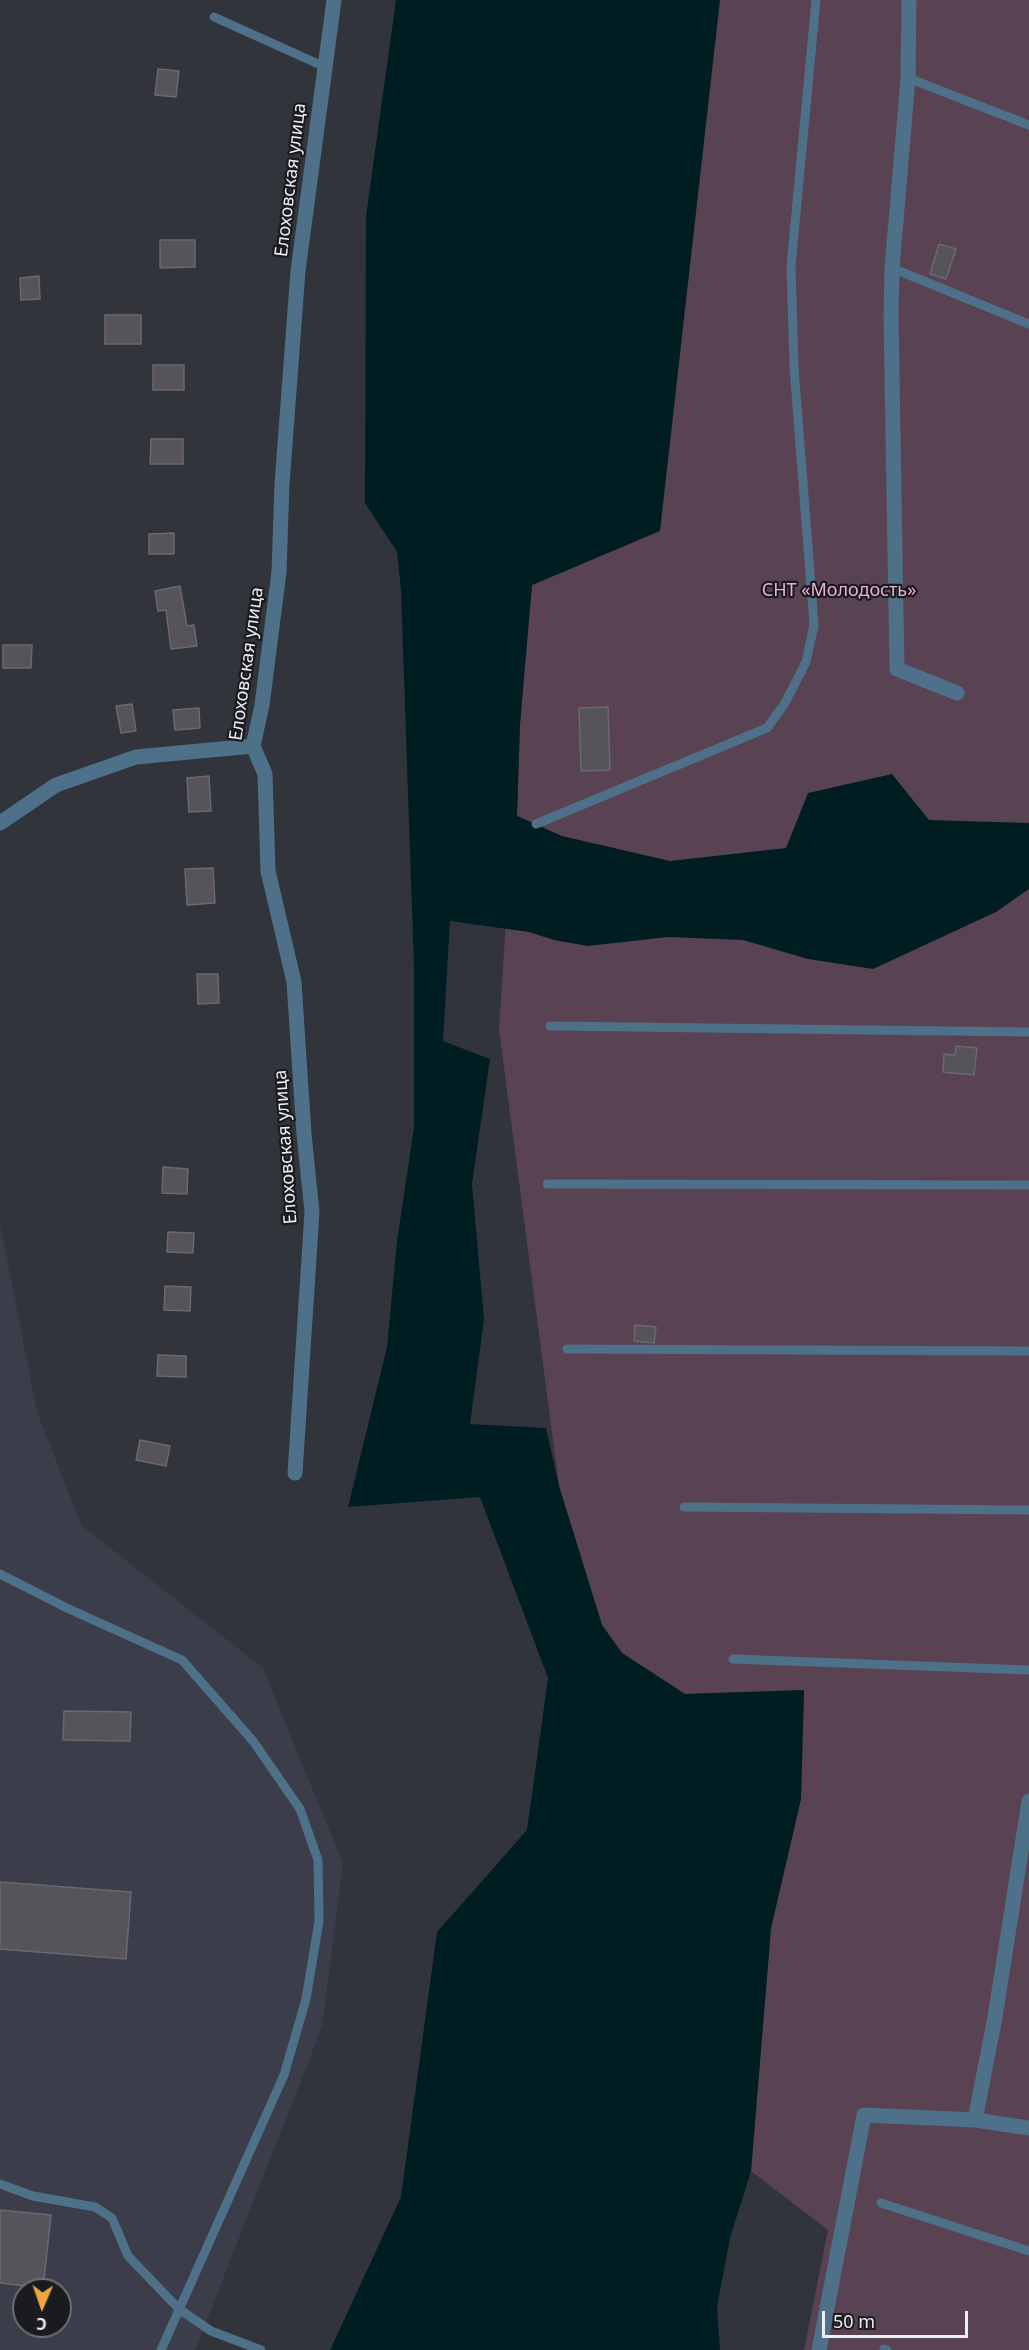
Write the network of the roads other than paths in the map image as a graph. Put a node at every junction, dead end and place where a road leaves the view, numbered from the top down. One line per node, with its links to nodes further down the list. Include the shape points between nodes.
1 (334, 0): 5 (street, Елоховская улица)
2 (816, 0): 13 (lane, via 791,266 794,367 814,625 806,662 767,728)
3 (909, 0): 6 (street)
4 (214, 17): 5 (lane)
5 (325, 67): 11 (street, Елоховская улица, via 298,272 279,572)
6 (908, 78): 7 (lane); 8 (street)
7 (1029, 125)
8 (892, 268): 9 (lane); 10 (street, via 897,669)
9 (1029, 324)
10 (957, 693)
11 (253, 746): 12 (street, via 136,757 56,785); 20 (street, Елоховская улица, via 265,774 268,871 294,982 312,1212)
12 (0, 824)
13 (536, 824)
14 (550, 1026): 15 (lane)
15 (1029, 1032)
16 (547, 1184): 17 (lane)
17 (1029, 1185)
18 (567, 1349): 19 (lane)
19 (1029, 1351)
20 (295, 1473)
21 (684, 1507): 22 (lane)
22 (1029, 1510)
23 (0, 1574): 33 (lane, via 182,1660 253,1741 300,1809 318,1860 319,1920 306,1999 284,2075)
24 (733, 1659): 25 (lane)
25 (1029, 1670)
26 (1029, 1801): 27 (street)
27 (1024, 1864): 28 (street)
28 (975, 2120): 29 (street); 36 (street, via 864,2115)
29 (1029, 2128)
30 (0, 2184): 33 (lane, via 33,2196 95,2207 112,2218 128,2256)
31 (881, 2203): 32 (lane)
32 (1029, 2251)
33 (179, 2309): 34 (lane); 35 (lane, via 212,2331)
34 (160, 2350)
35 (261, 2350)
36 (819, 2350)

